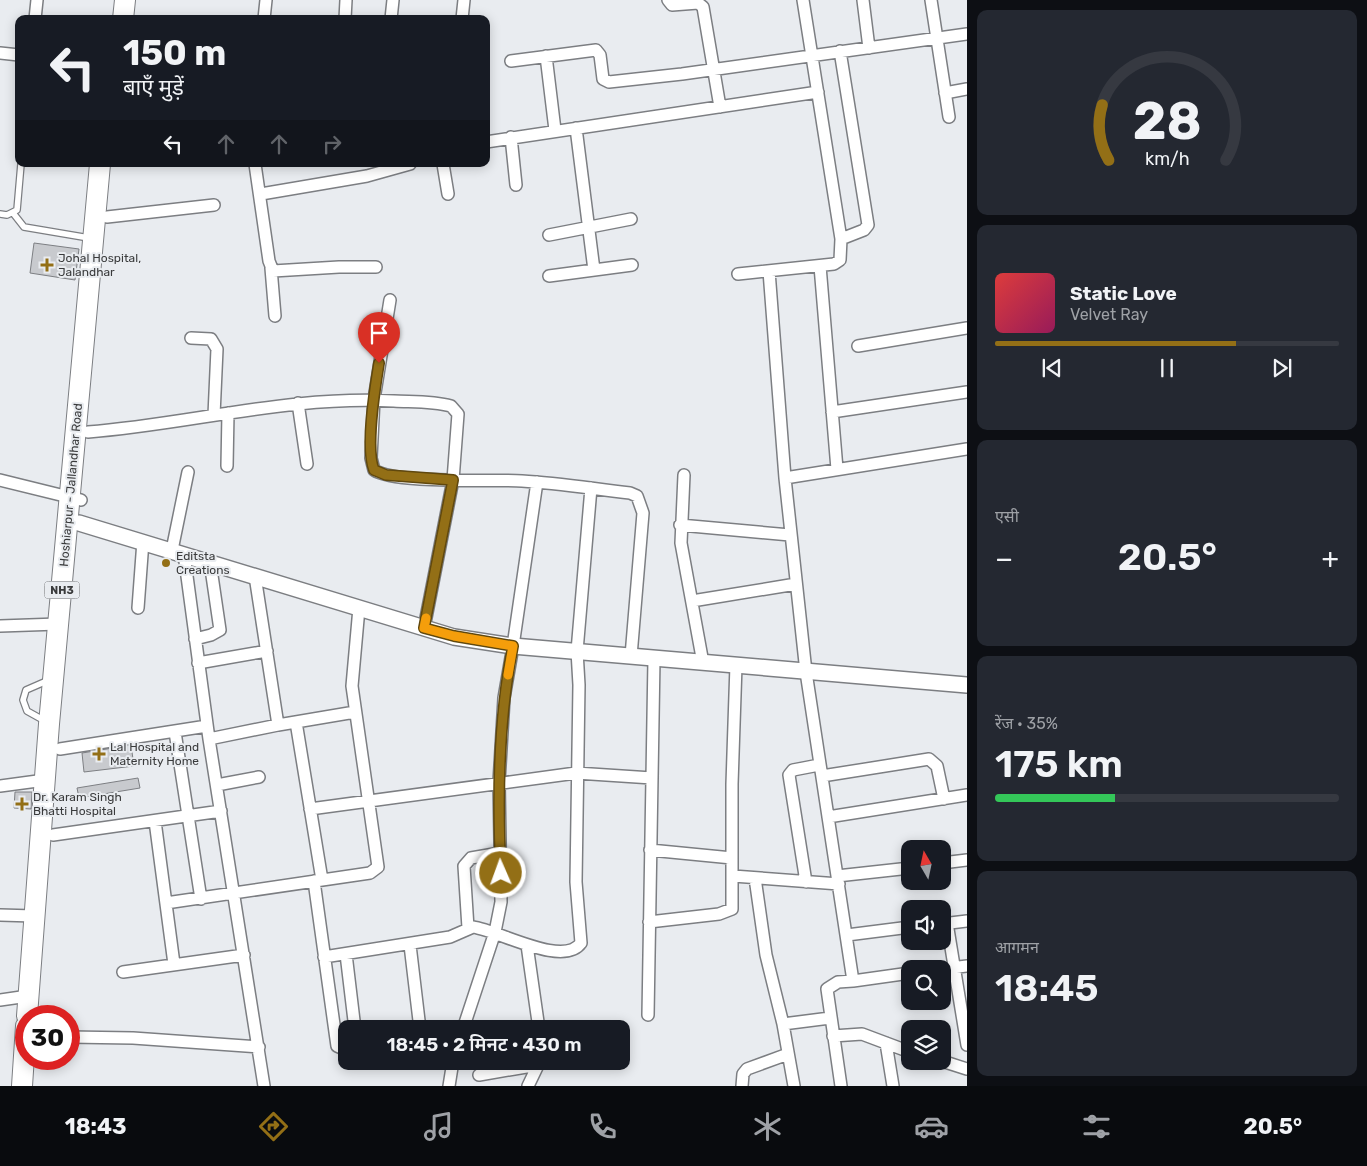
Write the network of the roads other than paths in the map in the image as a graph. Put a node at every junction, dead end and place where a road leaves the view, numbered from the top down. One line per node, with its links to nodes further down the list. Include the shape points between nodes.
1 (37, 0): 12 (street)
2 (112, 0): 13 (highway)
3 (125, 0): 14 (highway)
4 (266, 0): 15 (street)
5 (346, 0): 16 (street)
6 (393, 0): 17 (street)
7 (464, 0): 18 (street)
8 (668, 0): 28 (street, via 676,5 702,4)
9 (803, 0): 25 (street)
10 (863, 0): 21 (street)
11 (931, 0): 20 (street)
12 (35, 15)
13 (111, 15)
14 (123, 15)
15 (264, 15)
16 (345, 15)
17 (391, 15)
18 (462, 15)
19 (967, 34): 20 (street)
20 (937, 38): 21 (street); 31 (street)
21 (869, 48): 22 (street)
22 (840, 52): 25 (street); 55 (street, via 868,222 864,230)
23 (0, 53): 24 (street)
24 (15, 55)
25 (812, 55): 28 (street); 30 (street)
26 (546, 56): 27 (street); 28 (street, via 596,50 600,55 603,79 609,82); 35 (street)
27 (511, 61)
28 (713, 70): 32 (street)
29 (967, 89): 31 (street)
30 (818, 92): 32 (street); 55 (street)
31 (945, 93): 33 (street)
32 (720, 107): 34 (street)
33 (949, 117)
34 (576, 128): 35 (street); 52 (street)
35 (555, 130): 36 (street)
36 (511, 138): 37 (street); 44 (street)
37 (490, 141)
38 (21, 167): 49 (lane, via 18,204)
39 (100, 167): 54 (highway, Hoshiarpur - Jallandhar Road / NH3)
40 (111, 167): 50 (highway, Hoshiarpur - Jallandhar Road / NH3)
41 (256, 167): 45 (street)
42 (399, 167): 45 (street, via 367,176)
43 (444, 167): 46 (street)
44 (516, 186)
45 (261, 194): 59 (street)
46 (448, 194)
47 (214, 205): 50 (street)
48 (0, 214): 49 (lane)
49 (13, 214): 54 (lane, via 24,227)
50 (107, 217): 75 (highway, Hoshiarpur - Jallandhar Road / NH3)
51 (631, 219): 52 (street)
52 (588, 226): 53 (street); 60 (street)
53 (549, 235)
54 (94, 238): 87 (highway, Hoshiarpur - Jallandhar Road / NH3)
55 (841, 239): 57 (street, via 838,263)
56 (632, 265): 60 (street)
57 (820, 266): 61 (street); 72 (street)
58 (376, 267): 59 (street, via 277,272)
59 (271, 268): 65 (street)
60 (594, 270): 63 (street)
61 (769, 271): 62 (street); 82 (street)
62 (738, 274)
63 (548, 276)
64 (390, 300): 70 (street)
65 (275, 316)
66 (967, 328): 68 (street)
67 (191, 338): 74 (street, via 211,339 217,349)
68 (858, 346)
69 (967, 392): 72 (street)
70 (374, 400): 71 (street); 84 (street, via 371,458 374,470 386,475); 84 (street, via 445,404 456,410 458,422)
71 (298, 403): 73 (street); 77 (street)
72 (832, 412): 79 (street)
73 (228, 413): 74 (street); 78 (street)
74 (214, 415): 75 (street)
75 (88, 432): 87 (highway, Hoshiarpur - Jallandhar Road / NH3)
76 (967, 449): 79 (street)
77 (307, 464)
78 (226, 466)
79 (837, 469): 82 (street)
80 (188, 472): 93 (street)
81 (684, 475): 89 (street)
82 (785, 478): 90 (street)
83 (0, 480): 87 (street)
84 (453, 480): 85 (street); 102 (street)
85 (537, 482): 86 (street); 104 (street)
86 (592, 488): 106 (street); 107 (street, via 630,493 640,502 642,521)
87 (75, 498): 88 (highway, Hoshiarpur - Jallandhar Road / NH3); 92 (highway, Hoshiarpur - Jallandhar Road / NH3)
88 (79, 523): 91 (street); 92 (highway, Hoshiarpur - Jallandhar Road / NH3)
89 (680, 526): 90 (street); 97 (street)
90 (790, 535): 96 (street)
91 (143, 541): 93 (street); 98 (street)
92 (71, 544): 100 (highway, Hoshiarpur - Jallandhar Road / NH3); 122 (highway, Hoshiarpur - Jallandhar Road / NH3)
93 (178, 552): 94 (street); 103 (street)
94 (210, 562): 95 (street); 103 (street, via 220,630 212,636)
95 (255, 576): 99 (street); 105 (street)
96 (796, 584): 97 (street); 112 (street)
97 (692, 601): 110 (street)
98 (138, 608)
99 (359, 608): 102 (street); 115 (street, via 352,676)
100 (58, 624): 101 (street); 113 (highway, Hoshiarpur - Jallandhar Road / NH3)
101 (0, 626)
102 (424, 628): 104 (street)
103 (195, 639): 109 (street)
104 (513, 646): 106 (street); 128 (street, via 504,698)
105 (267, 651): 109 (street); 118 (street)
106 (577, 651): 107 (street); 124 (street)
107 (631, 656): 108 (street)
108 (654, 659): 110 (street); 126 (street)
109 (198, 663): 119 (street)
110 (703, 663): 111 (street)
111 (736, 665): 112 (street); 142 (street)
112 (806, 672): 114 (street); 123 (street)
113 (53, 679): 117 (highway, Hoshiarpur - Jallandhar Road / NH3); 117 (lane, via 26,690 23,700 27,711)
114 (967, 685)
115 (355, 712): 116 (street); 133 (street)
116 (296, 722): 118 (street); 134 (street)
117 (50, 724): 127 (highway, Hoshiarpur - Jallandhar Road / NH3)
118 (278, 725): 121 (street)
119 (207, 726): 120 (street); 121 (street)
120 (175, 732): 122 (street); 136 (street)
121 (209, 739): 129 (street)
122 (60, 749): 139 (highway, Hoshiarpur - Jallandhar Road / NH3)
123 (820, 771): 132 (street, via 929,759 938,766); 137 (street); 150 (street, via 792,770 789,775)
124 (576, 773): 126 (street); 128 (street); 164 (street, via 576,882 581,943 568,951)
125 (259, 777): 129 (street)
126 (652, 778): 140 (street)
127 (45, 780): 130 (street); 155 (highway, Hoshiarpur - Jallandhar Road / NH3)
128 (499, 782): 133 (street); 141 (street)
129 (217, 785): 135 (street)
130 (0, 786)
131 (967, 795): 132 (street)
132 (944, 799): 137 (street)
133 (369, 801): 134 (street); 148 (street, via 378,868 370,873)
134 (310, 809): 148 (street)
135 (221, 811): 136 (street); 151 (street)
136 (188, 816): 138 (street); 152 (street)
137 (828, 817): 149 (street)
138 (155, 821): 139 (street); 153 (street)
139 (53, 834): 179 (highway, Hoshiarpur - Jallandhar Road / NH3)
140 (650, 850): 142 (street); 157 (street)
141 (500, 853): 159 (street, via 471,858 464,866); 161 (street, via 501,902)
142 (732, 858): 146 (street)
143 (967, 860): 144 (street)
144 (951, 862)
145 (901, 870): 149 (street)
146 (733, 876): 147 (street); 157 (street, via 734,904 729,912)
147 (755, 878): 150 (street); 186 (street, via 766,955)
148 (318, 880): 151 (street); 168 (street)
149 (838, 880): 150 (street); 162 (street)
150 (806, 882)
151 (234, 894): 152 (street); 167 (street)
152 (201, 899): 153 (street)
153 (166, 903): 169 (street)
154 (0, 916): 155 (street)
155 (34, 916): 176 (highway, Hoshiarpur - Jallandhar Road / NH3)
156 (967, 921): 158 (street)
157 (649, 922): 180 (street)
158 (951, 922)
159 (468, 928): 161 (street); 163 (street, via 450,937)
160 (901, 929): 162 (street)
161 (495, 932): 164 (street); 184 (street)
162 (847, 935): 175 (street)
163 (410, 945): 166 (street); 183 (street)
164 (528, 945): 185 (street)
165 (951, 950): 172 (street)
166 (346, 954): 168 (street); 182 (street)
167 (244, 955): 169 (street); 193 (street)
168 (324, 957): 192 (street)
169 (174, 964): 173 (street)
170 (967, 966): 172 (street)
171 (951, 968): 172 (street)
172 (955, 968): 187 (street)
173 (123, 972)
174 (901, 974): 175 (street)
175 (853, 981): 181 (street, via 838,982 827,989)
176 (28, 996): 177 (street); 178 (highway, Hoshiarpur - Jallandhar Road / NH3)
177 (0, 1000)
178 (28, 1005)
179 (39, 1005)
180 (648, 1015)
181 (830, 1018): 186 (street); 188 (street)
182 (354, 1020)
183 (419, 1020)
184 (466, 1020)
185 (538, 1020)
186 (783, 1024): 195 (street)
187 (966, 1027): 191 (street)
188 (833, 1036): 190 (street, via 859,1033); 211 (street)
189 (80, 1037): 193 (street)
190 (886, 1043): 194 (street); 212 (street)
191 (967, 1044)
192 (338, 1046)
193 (259, 1047): 206 (street)
194 (901, 1049)
195 (788, 1054): 209 (street, via 747,1069); 210 (street)
196 (951, 1064): 197 (street)
197 (967, 1069)
198 (23, 1070): 204 (highway)
199 (34, 1070): 205 (highway)
200 (452, 1070): 207 (street)
201 (504, 1070): 203 (street)
202 (536, 1070): 208 (street)
203 (479, 1075)
204 (22, 1086)
205 (33, 1086)
206 (264, 1086)
207 (449, 1086)
208 (528, 1086)
209 (742, 1086)
210 (794, 1086)
211 (841, 1086)
212 (893, 1086)

